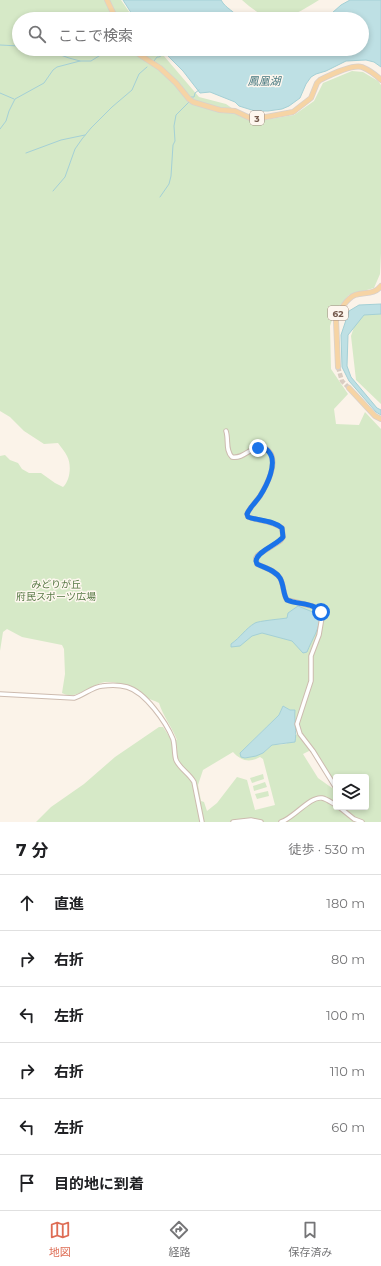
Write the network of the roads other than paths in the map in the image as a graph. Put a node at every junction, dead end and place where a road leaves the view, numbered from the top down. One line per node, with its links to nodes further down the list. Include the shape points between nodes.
1 (107, 0): 2 (main road)
2 (113, 12)
3 (143, 56): 4 (main road, 3, via 160,68 193,102 220,110 235,111 255,119 293,112 311,98 320,80 352,67 362,67)
4 (381, 80)
5 (381, 286): 6 (main road, 62, via 372,293 353,296 338,313)
6 (338, 367)
7 (349, 388): 8 (main road, via 375,416)
8 (381, 419)
9 (226, 431): 11 (street, via 227,450 232,457 240,457 262,447 272,456 272,468 267,483 247,514 248,517 278,524 282,528 283,537 258,555 257,564 280,578 287,600 312,606 321,612 321,626 311,656 311,681 298,720 298,729)
10 (0, 694): 14 (street, via 74,698 102,686 126,687 133,690 153,707 172,738 177,762 194,782)
11 (333, 783)
12 (333, 804): 17 (street, via 315,798)
13 (343, 810): 18 (street)
14 (202, 822)
15 (233, 822): 16 (street)
16 (261, 822)
17 (281, 822)
18 (362, 822)

